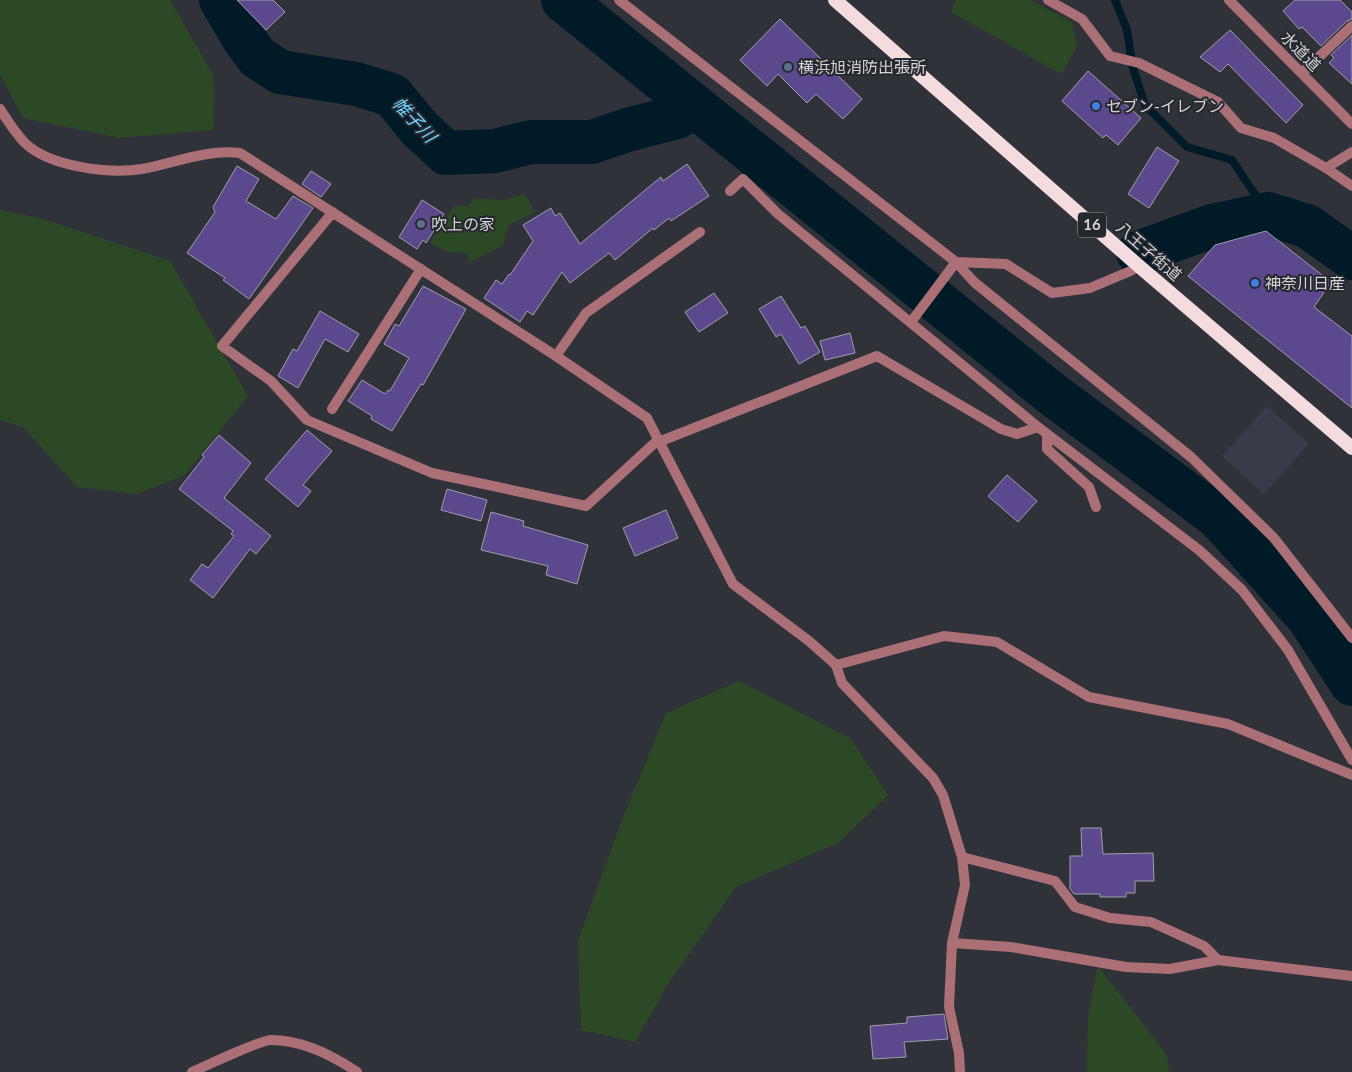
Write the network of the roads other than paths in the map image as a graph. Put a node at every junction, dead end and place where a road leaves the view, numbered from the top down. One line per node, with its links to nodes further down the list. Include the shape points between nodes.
1 (619, 0): 15 (street)
2 (835, 0): 16 (highway, 八王子街道 / 16)
3 (1048, 0): 10 (street, via 1082,19 1110,56 1139,62 1218,102 1241,128 1274,138)
4 (1229, 0): 6 (street, 水道道)
5 (1352, 26): 6 (street)
6 (1302, 73): 8 (street, 水道道)
7 (0, 109): 13 (street, via 25,143 46,156 76,167 140,169 220,151 240,153)
8 (1352, 124)
9 (1352, 152): 10 (street)
10 (1326, 168): 11 (street)
11 (1352, 186)
12 (730, 191): 18 (street, via 743,179 778,214)
13 (333, 212): 17 (street); 23 (street, via 222,346 271,381 307,420 432,472 586,506)
14 (700, 232): 19 (street, via 586,313)
15 (956, 262): 16 (street, via 1006,264 1052,294 1090,288); 18 (street); 26 (street, via 974,282 1191,457 1274,538)
16 (1140, 267): 24 (highway, 八王子街道 / 16)
17 (421, 269): 19 (street); 20 (street)
18 (914, 319): 21 (street)
19 (556, 356): 23 (street, via 648,418)
20 (332, 409)
21 (1038, 427): 22 (street); 23 (street, via 1017,434 1001,430 877,356)
22 (1047, 434): 25 (street, via 1047,449 1089,486); 28 (street, via 1199,550 1242,590 1288,650)
23 (660, 440): 27 (street, via 733,584)
24 (1352, 448)
25 (1096, 507)
26 (1352, 638)
27 (836, 665): 29 (street, via 944,636 997,642 1089,697 1228,724); 30 (street, via 842,683 933,778 943,795)
28 (1352, 760)
29 (1352, 775)
30 (962, 857): 31 (street, via 965,885); 32 (street, via 1055,881 1075,907 1110,918 1151,922 1204,946)
31 (952, 943): 32 (street, via 1011,947 1126,967 1170,969); 36 (street, via 949,1008)
32 (1218, 960): 33 (street)
33 (1352, 976)
34 (192, 1072): 35 (street, via 269,1040 305,1045 340,1060)
35 (357, 1072)
36 (960, 1072)

